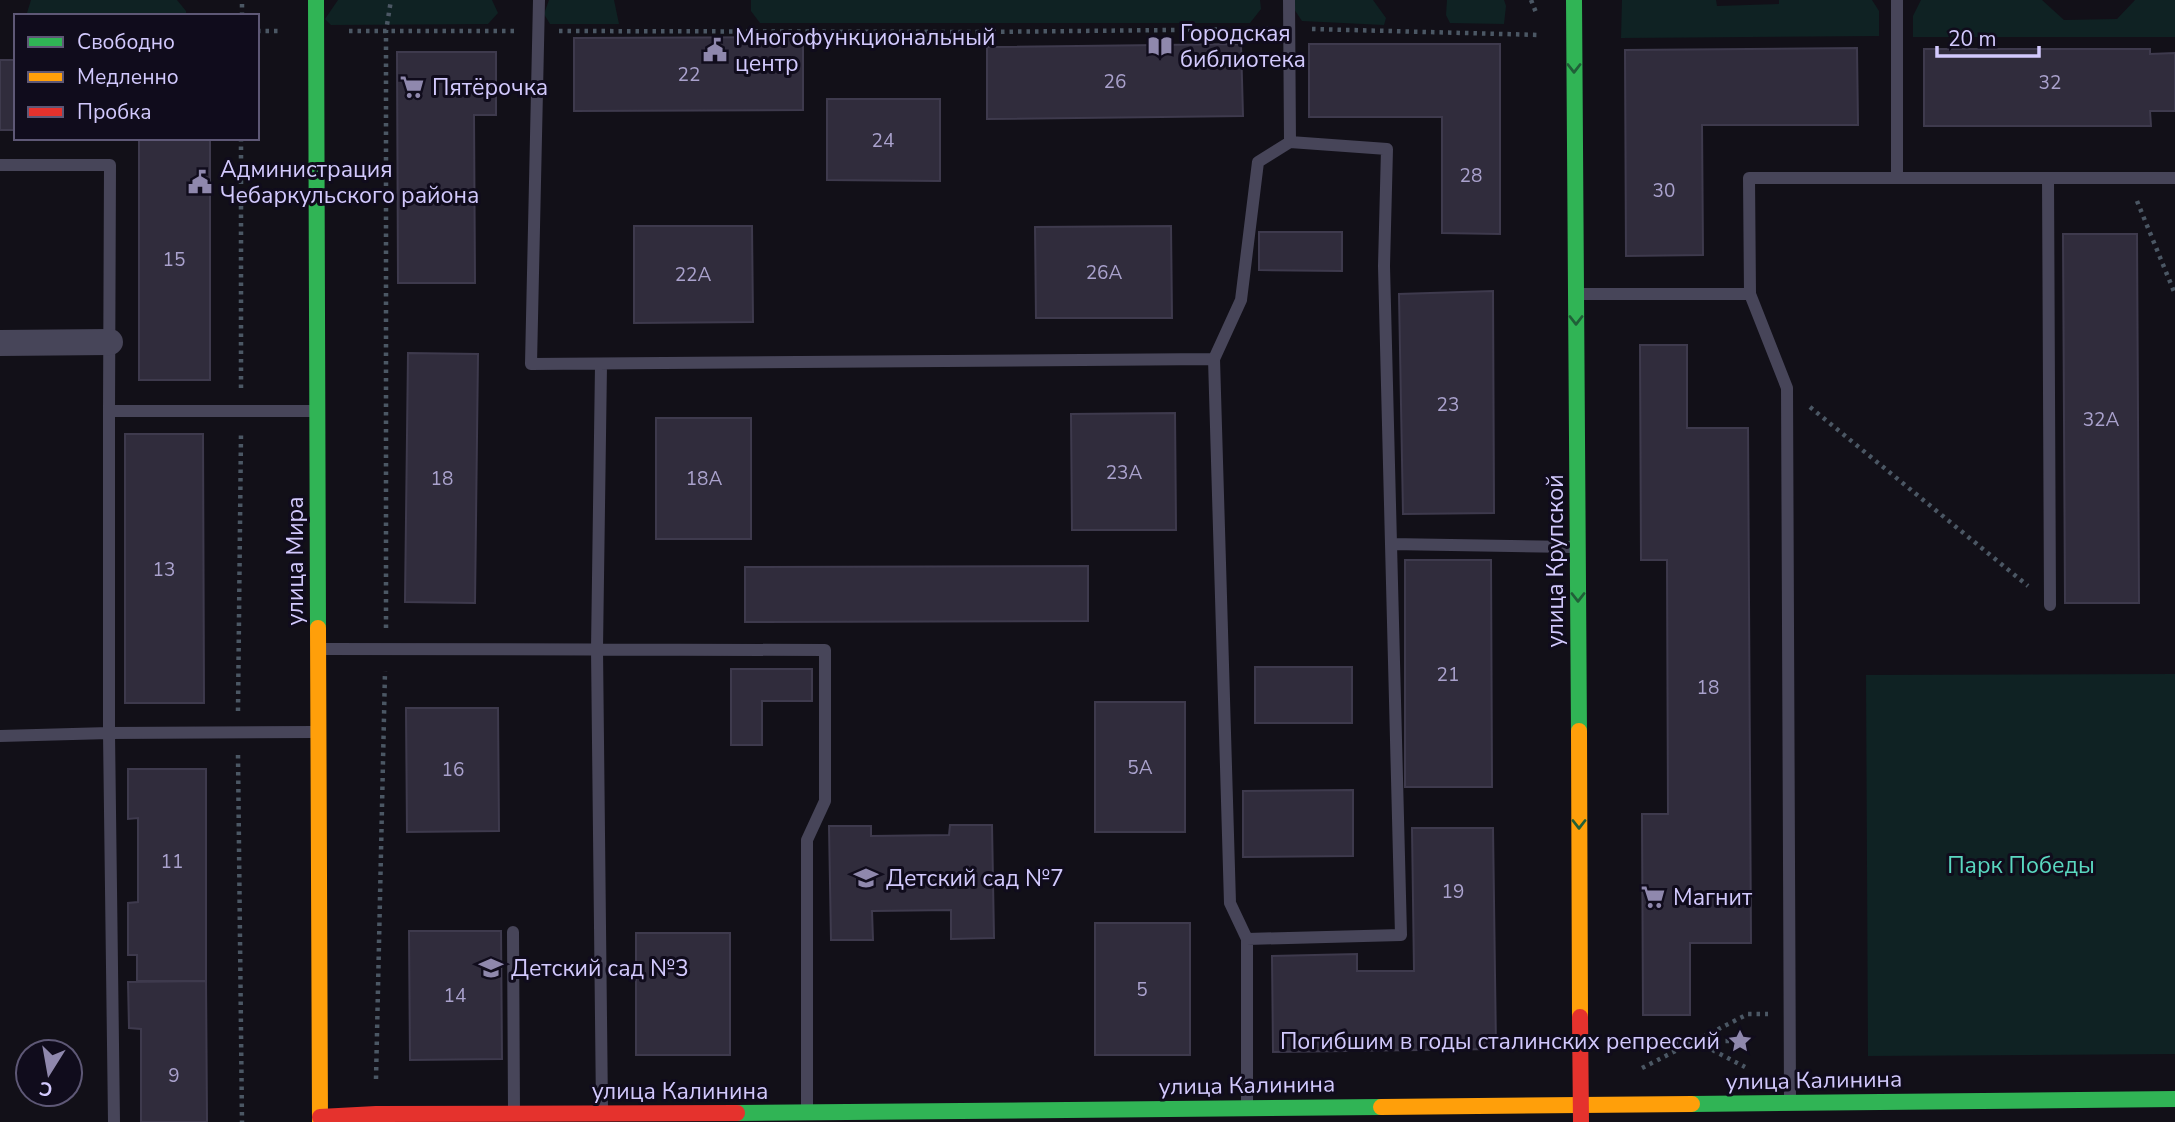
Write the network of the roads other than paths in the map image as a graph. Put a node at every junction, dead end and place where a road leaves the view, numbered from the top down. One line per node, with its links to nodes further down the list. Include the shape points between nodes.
1 (316, 0): 18 (street, улица Мира)
2 (539, 0): 16 (lane, via 531,364)
3 (1289, 0): 6 (lane)
4 (1574, 0): 11 (street, улица Крупской, one-way to 11)
5 (1897, 0): 8 (lane)
6 (1290, 142): 15 (lane, via 1258,162 1241,300); 19 (lane, via 1387,149 1384,266)
7 (0, 165): 13 (lane, via 110,165)
8 (1898, 178): 9 (lane); 12 (lane, via 1749,178)
9 (2048, 178): 10 (lane); 21 (lane)
10 (2175, 178)
11 (1576, 294): 12 (lane); 20 (street, улица Крупской, one-way to 20)
12 (1750, 294): 30 (lane, via 1787,388)
13 (110, 342): 14 (street); 17 (lane)
14 (0, 344)
15 (1214, 359): 16 (lane); 28 (lane, via 1230,903)
16 (601, 365): 23 (lane)
17 (110, 411): 18 (lane); 24 (lane)
18 (317, 411): 22 (street, улица Мира)
19 (1391, 544): 20 (lane); 28 (lane, via 1401,935)
20 (1578, 547): 31 (street, улица Крупской, one-way to 31)
21 (2050, 605)
22 (318, 649): 23 (lane); 25 (street, улица Мира)
23 (597, 649): 33 (lane, via 825,650 825,801 807,840); 34 (lane)
24 (110, 733): 25 (lane); 26 (lane); 40 (lane)
25 (319, 733): 39 (street, улица Мира)
26 (0, 736)
27 (513, 932): 35 (lane)
28 (1247, 939): 32 (lane)
29 (2175, 1099): 30 (street, улица Калинина, via 1832,1107)
30 (1790, 1103): 31 (street, улица Калинина)
31 (1581, 1105): 32 (street, улица Калинина); 41 (street, улица Крупской)
32 (1248, 1108): 36 (street, улица Калинина)
33 (807, 1112): 37 (street, улица Калинина); 38 (street, улица Калинина)
34 (602, 1114): 35 (street, улица Калинина); 38 (street, улица Калинина)
35 (514, 1115): 39 (street, улица Калинина, via 376,1114)
36 (1187, 1115): 37 (street, улица Калинина)
37 (979, 1116)
38 (771, 1117)
39 (320, 1120)
40 (114, 1122)
41 (1581, 1122)

